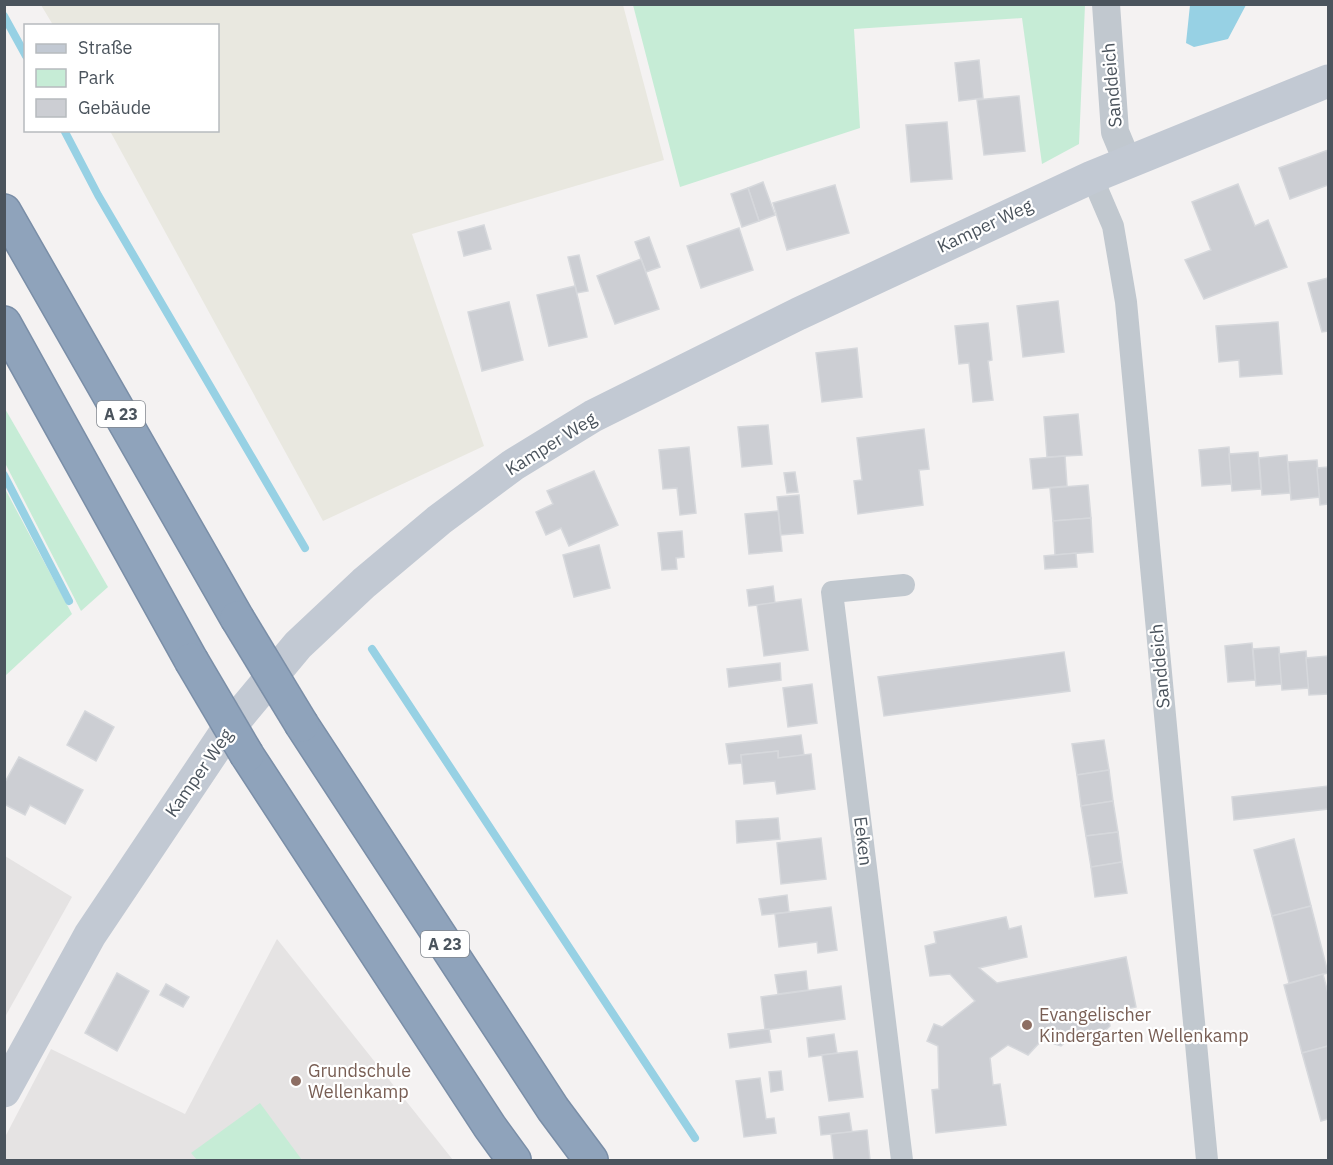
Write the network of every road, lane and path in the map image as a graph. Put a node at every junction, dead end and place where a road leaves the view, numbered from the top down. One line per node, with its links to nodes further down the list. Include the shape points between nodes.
1 (1106, 4): 3 (street, Sanddeich, via 1115,132)
2 (1329, 81): 3 (main road, Kamper Weg)
3 (1128, 163): 4 (main road, Kamper Weg)
4 (1092, 177): 8 (main road, Kamper Weg, via 798,314 593,416 513,465 363,583 298,645 228,729 90,935); 12 (street, Sanddeich, via 1113,226 1126,302)
5 (4, 211): 10 (highway, A 23, bridge, via 302,725 546,1099)
6 (4, 323): 9 (highway, bridge, via 247,755)
7 (904, 585): 11 (street, Eeken, via 832,592)
8 (4, 1091)
9 (514, 1161)
10 (591, 1161)
11 (902, 1161)
12 (1207, 1161)

